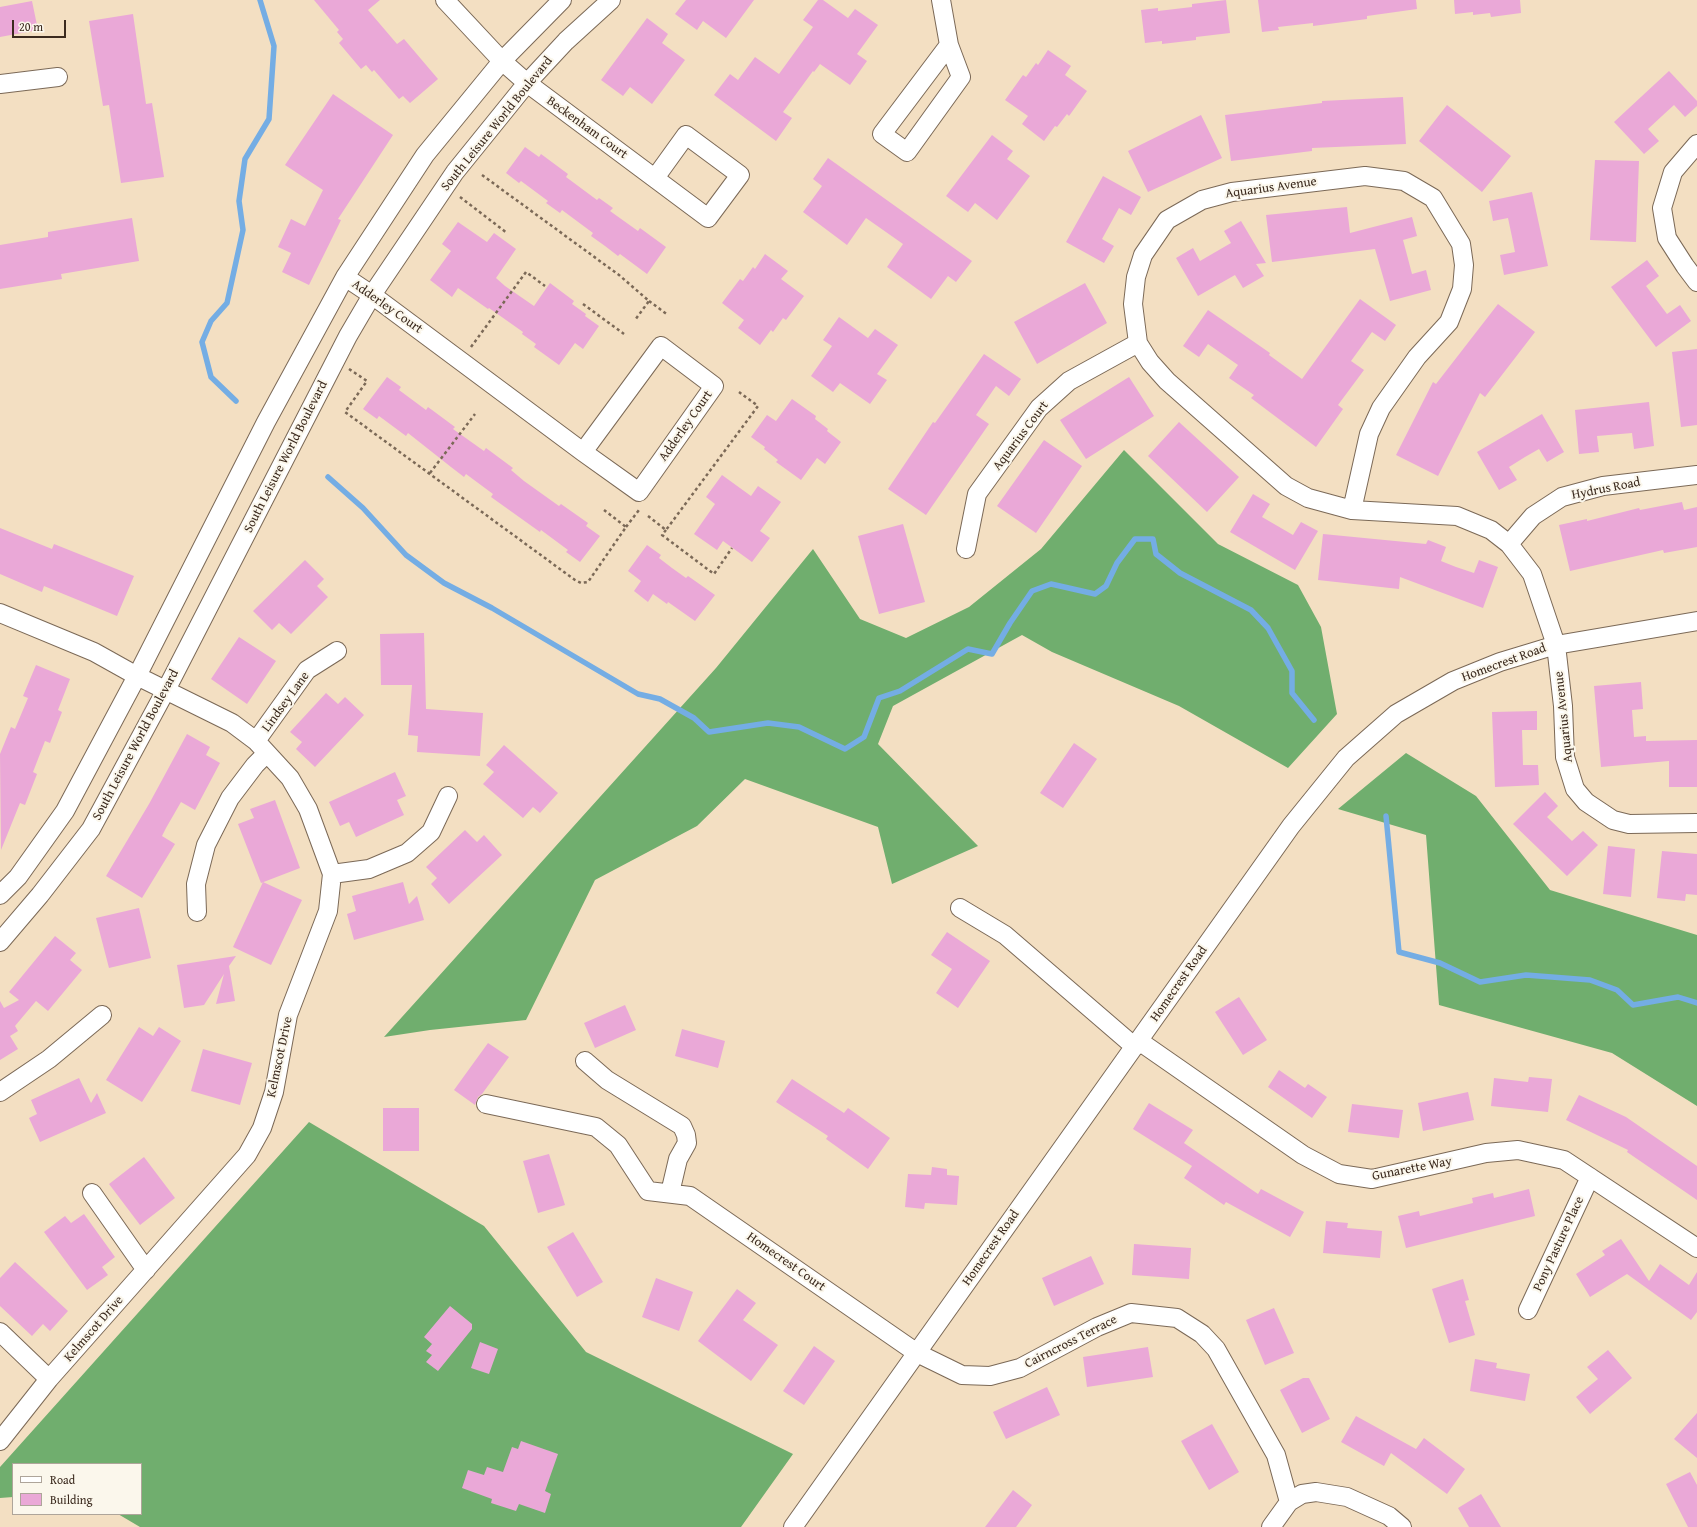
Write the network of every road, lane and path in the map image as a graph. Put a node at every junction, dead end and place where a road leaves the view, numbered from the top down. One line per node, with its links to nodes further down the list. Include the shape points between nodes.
1 (445, 0): 6 (street, Beckenham Court)
2 (562, 0): 6 (street)
3 (612, 0): 8 (street, South Leisure World Boulevard, via 566,41)
4 (941, 0): 5 (street)
5 (949, 45): 5 (street, via 961,77 907,152 882,134)
6 (502, 61): 8 (street, Beckenham Court); 15 (street, via 425,155)
7 (58, 77): 9 (street)
8 (527, 83): 12 (street, Beckenham Court); 18 (street, South Leisure World Boulevard, via 455,172)
9 (0, 84)
10 (1697, 144): 16 (street, via 1673,172 1662,208 1667,238)
11 (482, 175): 19 (path, via 619,275)
12 (655, 178): 12 (street, Beckenham Court, via 686,135 740,176 708,218)
13 (459, 197): 14 (path)
14 (507, 233)
15 (345, 277): 18 (street, Adderley Court); 45 (street, via 266,422)
16 (1697, 282)
17 (545, 286): 25 (path, via 526,272)
18 (372, 295): 25 (street, Adderley Court); 46 (street, South Leisure World Boulevard, via 348,336)
19 (649, 301): 21 (path); 22 (path)
20 (583, 304): 23 (path)
21 (668, 315)
22 (635, 320)
23 (624, 334)
24 (1138, 343): 34 (street, Aquarius Avenue, via 1167,381 1286,486 1308,498); 34 (street, Aquarius Avenue, via 1133,304 1136,277 1143,255 1167,220 1202,200 1232,192 1365,176 1404,181 1434,198 1461,244 1464,265 1462,289 1449,322 1417,357 1381,408 1369,434); 40 (street, Aquarius Court, via 1069,381 1039,408 977,494)
25 (461, 361): 29 (street, Adderley Court)
26 (349, 369): 30 (path, via 366,381 345,412)
27 (739, 392): 37 (path, via 758,406)
28 (475, 414): 30 (path)
29 (583, 452): 29 (street, Adderley Court, via 661,346 714,386 639,492)
30 (430, 473): 36 (path, via 581,583 588,582)
31 (1697, 475): 38 (street, Hydrus Road, via 1603,486 1562,497 1534,516)
32 (604, 510): 36 (path)
33 (639, 510): 36 (path)
34 (1352, 510): 38 (street, Aquarius Avenue, via 1457,516 1491,530)
35 (648, 516): 37 (path)
36 (626, 527)
37 (666, 530): 39 (path, via 662,535 714,574)
38 (1509, 544): 43 (street, Aquarius Avenue, via 1532,574)
39 (732, 548)
40 (966, 549)
41 (0, 614): 45 (street, Kelmscot Drive, via 94,652)
42 (1697, 621): 43 (street, Homecrest Road)
43 (1556, 645): 49 (street, Aquarius Avenue, via 1563,706 1565,757 1576,789 1586,802 1613,820 1629,824); 56 (street, Homecrest Road, via 1500,662 1454,682 1396,714 1346,758 1291,826)
44 (337, 651): 47 (street, Lindsey Lane, via 307,670)
45 (137, 676): 46 (street, Kelmscot Drive); 51 (street, via 65,811 18,877)
46 (166, 690): 47 (street, Kelmscot Drive, via 232,723); 54 (street, South Leisure World Boulevard, via 91,829)
47 (262, 747): 50 (street, Kelmscot Drive, via 290,778 308,810); 53 (street, Lindsey Lane, via 256,765 230,798 206,845 196,884)
48 (448, 796): 50 (street, via 431,832 407,854 368,869)
49 (1697, 823)
50 (332, 874): 64 (street, Kelmscot Drive, via 328,912 288,1015 274,1092 262,1128 247,1155)
51 (0, 895)
52 (960, 908): 56 (street, Gunarette Way, via 1006,935)
53 (197, 912)
54 (0, 942)
55 (102, 1015): 58 (street, via 49,1059)
56 (1137, 1044): 60 (street, Gunarette Way, via 1302,1155 1339,1174 1372,1179 1486,1154 1518,1150 1564,1160); 67 (street, Homecrest Road)
57 (586, 1061): 62 (street, via 607,1080 682,1126 687,1143 678,1158)
58 (0, 1092)
59 (486, 1104): 62 (street, Homecrest Court, via 596,1127 618,1145 648,1191)
60 (1590, 1177): 63 (street, Gunarette Way); 65 (street, Pony Pasture Place)
61 (92, 1193): 64 (street)
62 (670, 1193): 67 (street, Homecrest Court, via 690,1196)
63 (1697, 1248)
64 (146, 1270): 68 (street, Kelmscot Drive)
65 (1528, 1310)
66 (0, 1332): 68 (street)
67 (917, 1353): 70 (street, Cairncross Terrace, via 962,1375 990,1376 1020,1368 1097,1327 1131,1313 1177,1318 1202,1334 1216,1349 1276,1455); 71 (street, Homecrest Road)
68 (49, 1379): 69 (street, Kelmscot Drive)
69 (0, 1441)
70 (1289, 1502): 72 (street); 73 (street, via 1302,1494 1316,1492 1347,1497 1389,1516)
71 (793, 1527)
72 (1271, 1527)
73 (1402, 1527)

